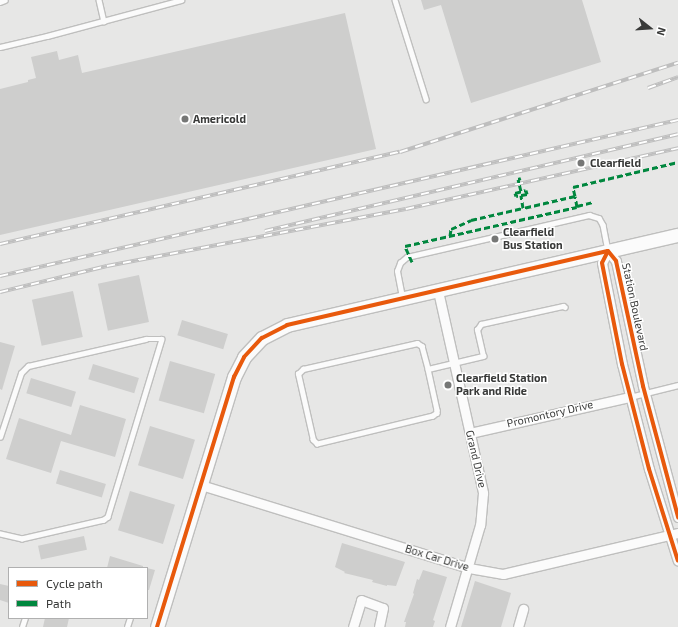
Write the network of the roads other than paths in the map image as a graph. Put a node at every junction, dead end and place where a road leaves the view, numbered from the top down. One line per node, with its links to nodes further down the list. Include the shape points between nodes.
1 (5, 0): 5 (lane)
2 (99, 0): 6 (lane)
3 (181, 0): 6 (lane)
4 (395, 0): 8 (lane)
5 (0, 2)
6 (104, 21): 7 (lane)
7 (0, 47)
8 (426, 99)
9 (678, 235): 10 (street)
10 (608, 251): 11 (street); 12 (lane, via 603,224 599,218 590,215 409,257 400,263 397,271); 17 (street, Station Boulevard, via 616,261); 18 (street, Station Boulevard, via 602,263)
11 (438, 291): 12 (street); 14 (street, Grand Drive)
12 (402, 299): 21 (street, via 287,326 270,333 254,345 244,357 234,377)
13 (565, 307): 14 (lane, via 481,324 477,330 483,356)
14 (454, 363): 15 (lane); 19 (street, Grand Drive)
15 (428, 369): 15 (lane, via 422,346 417,343 303,369 298,374 312,440 317,444 433,416 437,410)
16 (678, 385): 17 (lane)
17 (645, 393): 18 (lane); 22 (street, Station Boulevard)
18 (630, 397): 19 (street, Promontory Drive); 24 (street, Station Boulevard, via 657,496)
19 (470, 433): 26 (street, Grand Drive, via 483,493 480,525)
20 (0, 437): 23 (lane, via 21,373 28,366 146,339 162,340 108,517 22,539)
21 (201, 485): 26 (street, Box Car Drive); 28 (street)
22 (678, 517)
23 (0, 534)
24 (674, 534): 25 (street, Station Boulevard); 26 (street, Box Car Drive, via 503,574)
25 (678, 561)
26 (469, 568): 31 (street, Grand Drive)
27 (523, 609): 32 (street)
28 (157, 627)
29 (353, 627): 30 (street, via 361,600 383,608)
30 (379, 627)
31 (450, 627)
32 (518, 627)

